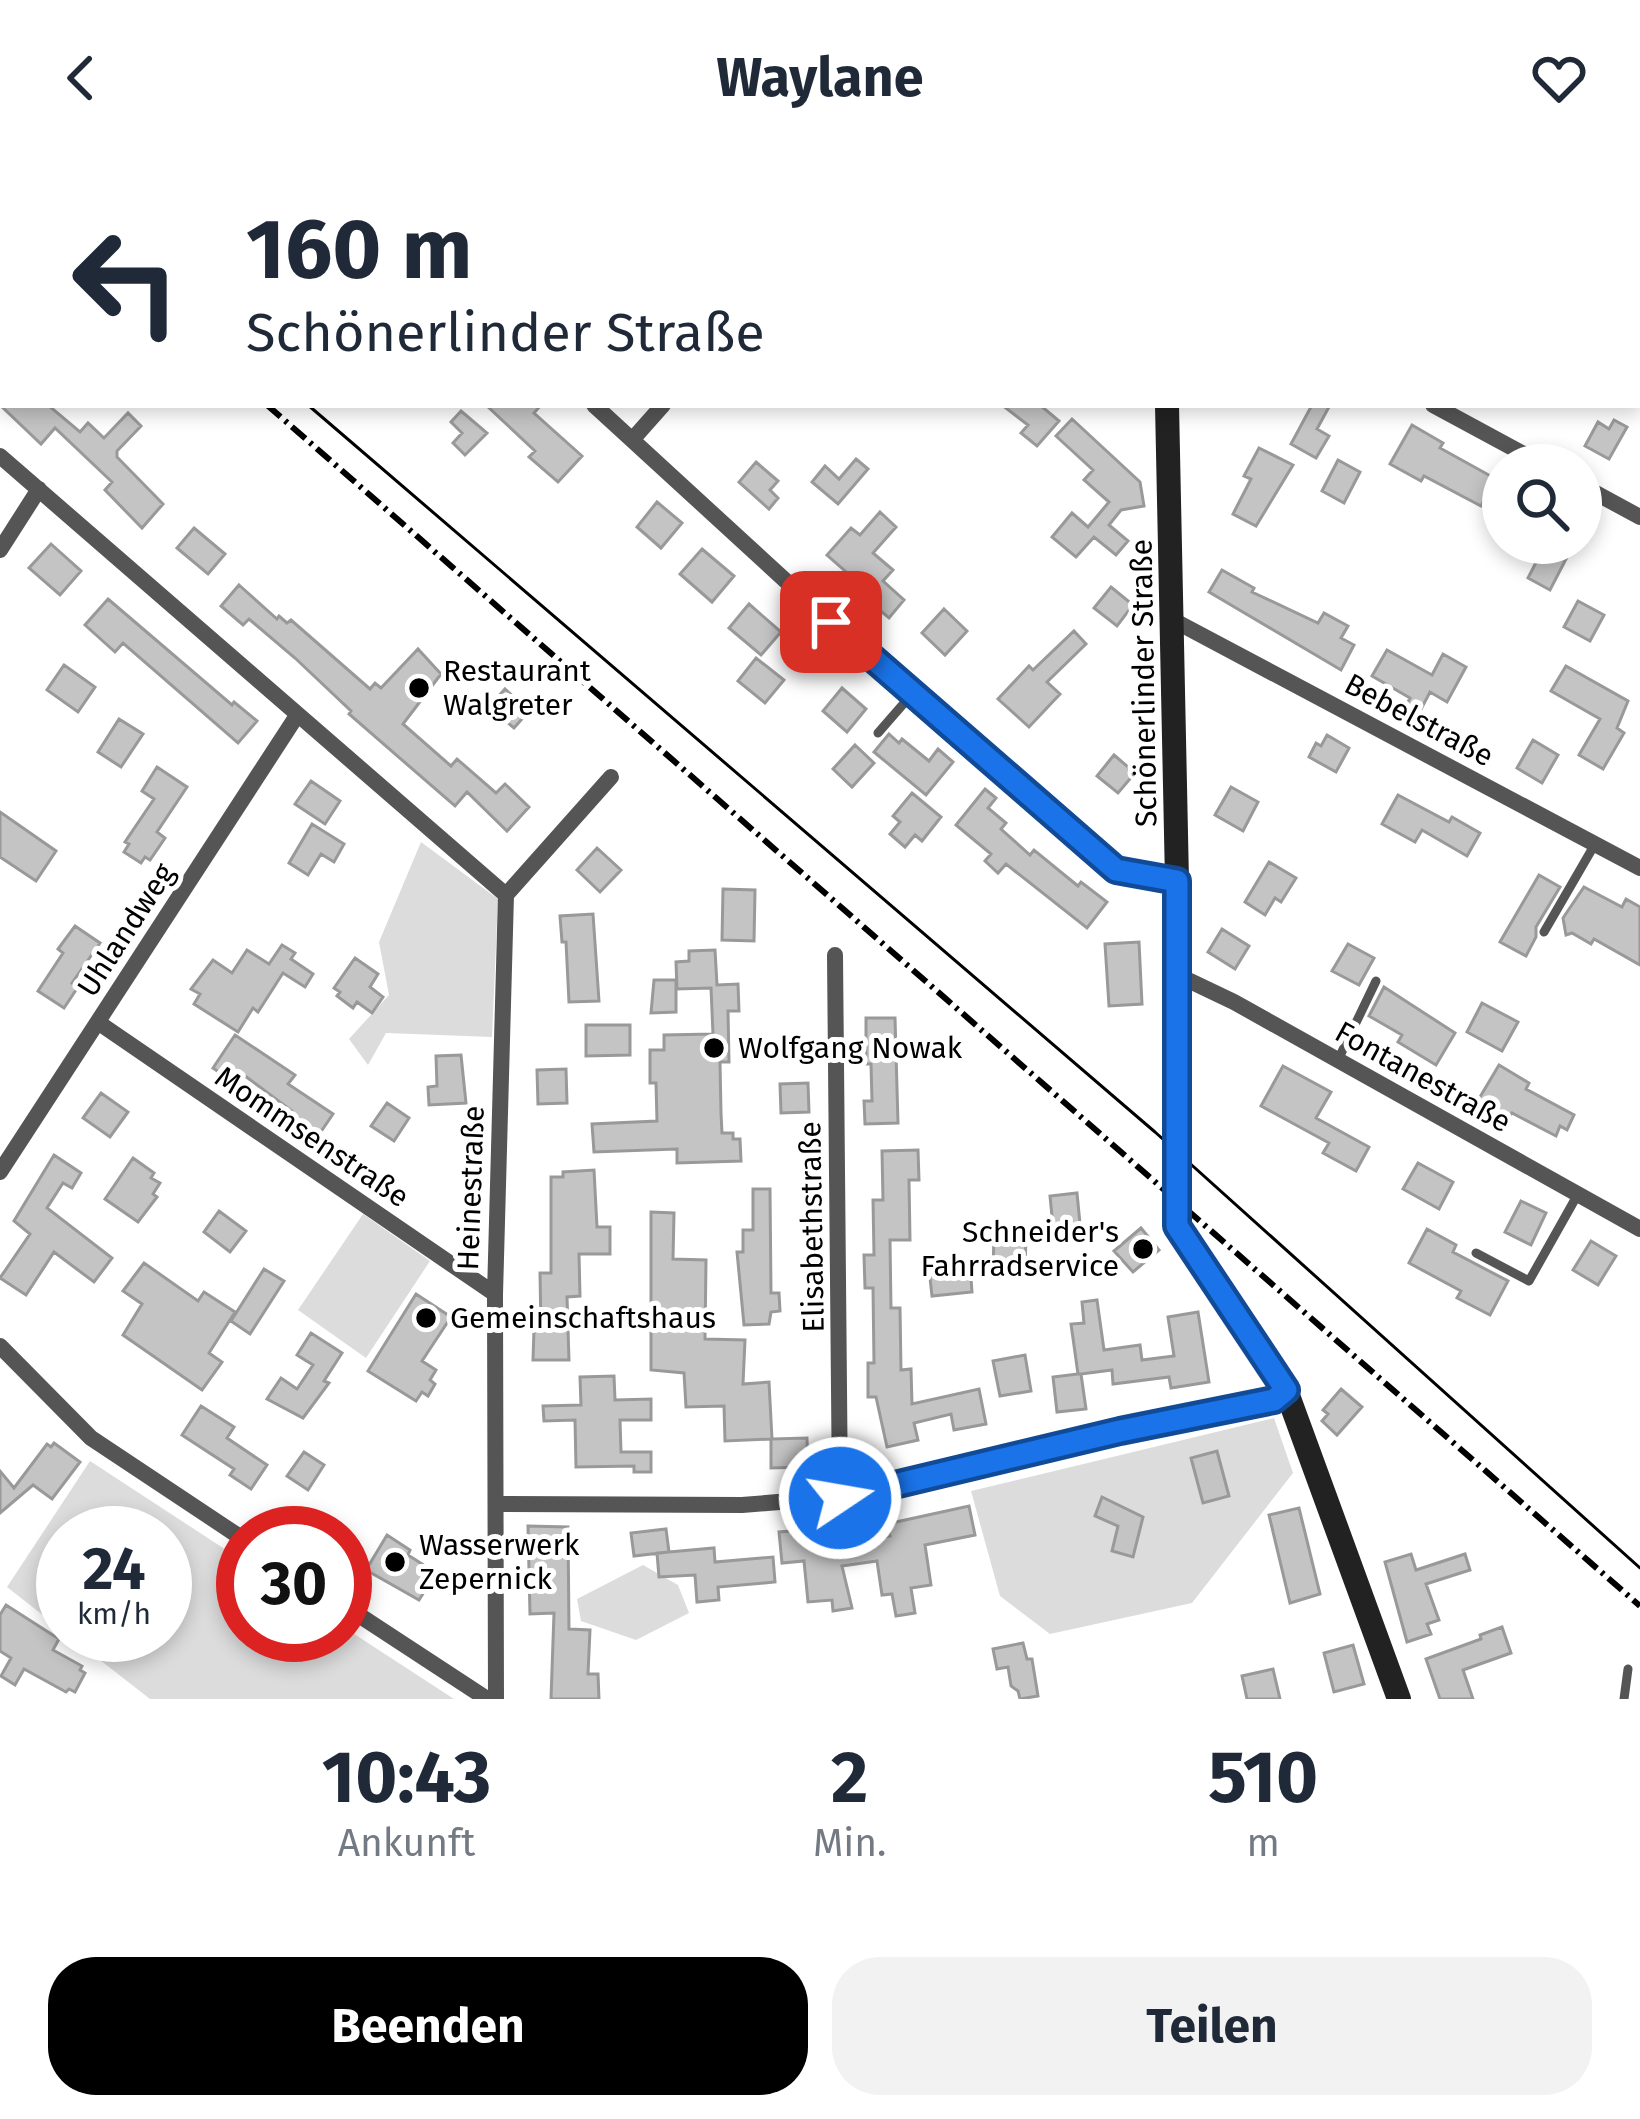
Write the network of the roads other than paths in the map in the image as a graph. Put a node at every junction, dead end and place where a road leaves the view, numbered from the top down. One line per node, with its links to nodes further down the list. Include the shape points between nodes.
1 (597, 408): 5 (street)
2 (660, 408): 5 (street)
3 (1167, 408): 12 (street, Schönerlinder Straße)
4 (1439, 408): 6 (street)
5 (632, 440): 13 (street)
6 (1505, 444)
7 (0, 457): 8 (street)
8 (39, 489): 11 (street); 14 (street)
9 (1602, 496): 10 (street)
10 (1640, 517)
11 (0, 550)
12 (1173, 620): 17 (street, Bebelstraße); 19 (street, Schönerlinder Straße)
13 (912, 694): 15 (lane); 19 (street, via 1116,870)
14 (296, 717): 20 (street); 25 (street, Uhlandweg)
15 (878, 733)
16 (611, 777): 20 (street)
17 (1595, 844): 18 (street, Bebelstraße); 21 (lane)
18 (1640, 868)
19 (1177, 881): 23 (street, Schönerlinder Straße)
20 (506, 895): 31 (street, Heinestraße)
21 (1544, 932)
22 (835, 955): 34 (street, Elisabethstraße)
23 (1177, 980): 26 (street, Fontanestraße); 33 (street, Schönerlinder Straße, via 1177,1226)
24 (1376, 981): 26 (lane)
25 (99, 1023): 27 (street, Uhlandweg); 31 (street, Mommsenstraße)
26 (1338, 1060): 28 (street, Fontanestraße)
27 (0, 1172)
28 (1578, 1194): 29 (street, Fontanestraße); 30 (lane, via 1528,1281)
29 (1640, 1229)
30 (1476, 1253)
31 (495, 1294): 35 (street, Heinestraße)
32 (0, 1346): 36 (street, via 91,1438)
33 (1286, 1390): 34 (street, via 1274,1400); 41 (street, Schönerlinder Straße)
34 (840, 1498): 35 (street)
35 (498, 1504): 40 (street, Heinestraße)
36 (216, 1521)
37 (372, 1624): 39 (street)
38 (1628, 1669): 42 (lane)
39 (487, 1699)
40 (496, 1699)
41 (1399, 1699)
42 (1624, 1699)

